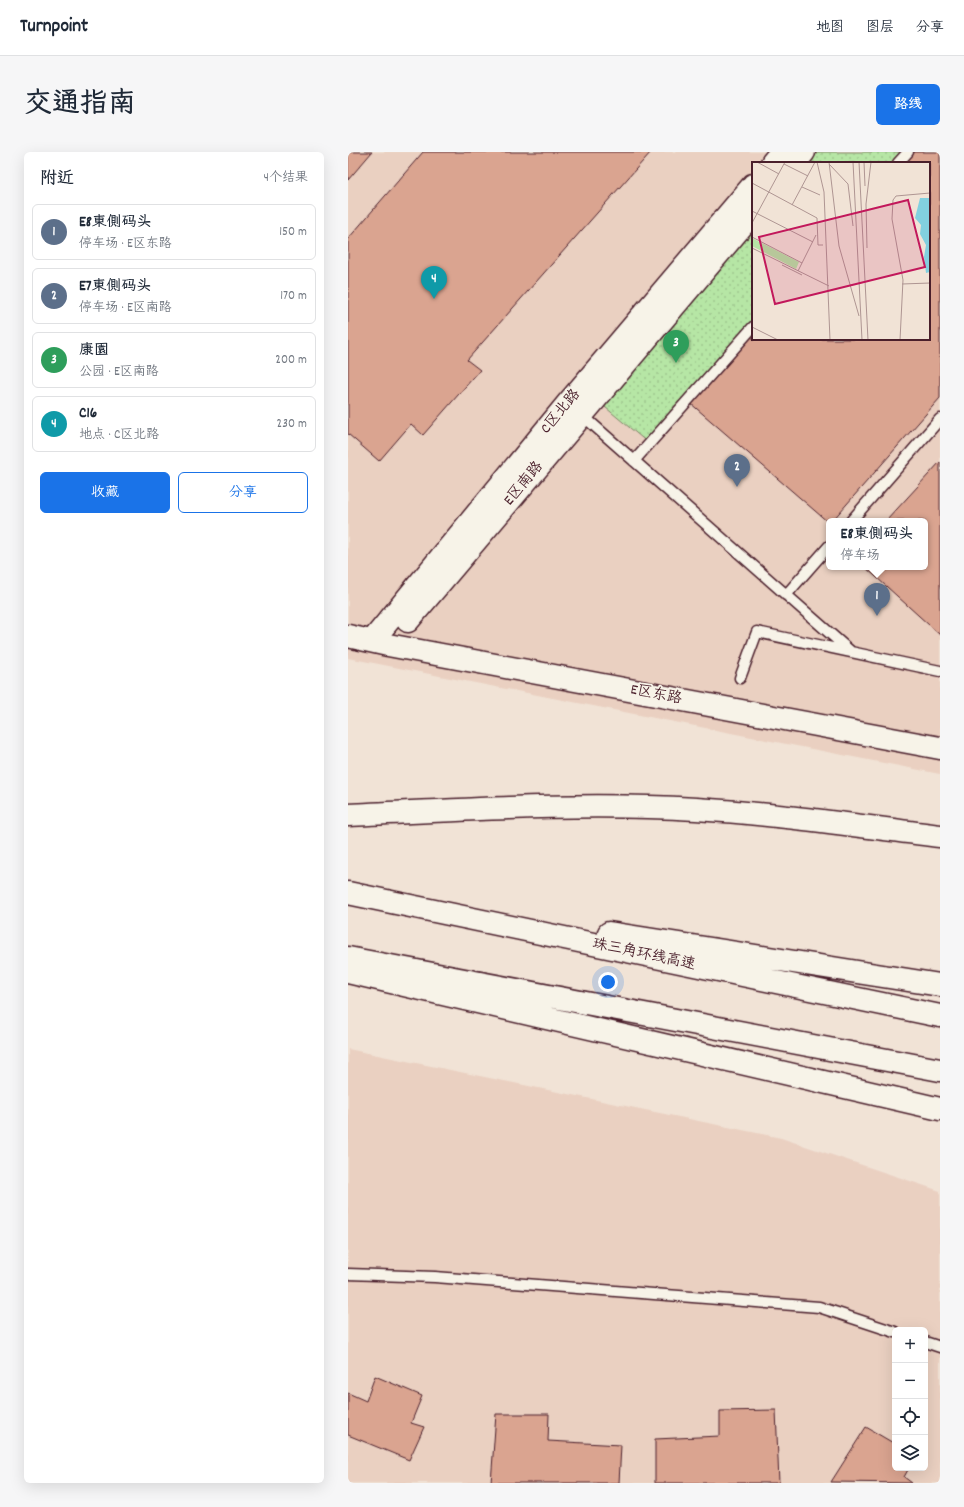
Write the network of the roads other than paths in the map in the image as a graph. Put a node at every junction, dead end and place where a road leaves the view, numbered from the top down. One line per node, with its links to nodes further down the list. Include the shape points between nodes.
1 (781, 152): 4 (main road)
2 (804, 152): 5 (main road)
3 (908, 152): 6 (lane)
4 (773, 162)
5 (796, 162)
6 (899, 162)
7 (752, 186): 10 (main road, C区北路)
8 (752, 214): 10 (main road)
9 (752, 328): 12 (lane)
10 (575, 409): 12 (lane); 17 (main road, C区北路)
11 (940, 419): 13 (lane)
12 (634, 461): 15 (lane)
13 (854, 518)
14 (826, 549): 15 (lane)
15 (786, 595): 18 (lane)
16 (348, 636): 17 (main road, E区东路)
17 (380, 643): 21 (main road, E区东路)
18 (850, 651): 19 (lane); 20 (lane, via 757,632)
19 (940, 670)
20 (740, 678)
21 (940, 748)
22 (348, 815): 23 (main road, via 496,808 695,809 786,816)
23 (940, 836)
24 (348, 892): 27 (main road); 28 (main road, 珠三角环线高速)
25 (348, 958): 29 (main road)
26 (348, 972): 30 (main road)
27 (940, 985)
28 (940, 1016)
29 (940, 1070)
30 (940, 1109)
31 (348, 1274): 32 (lane, via 435,1277 819,1306)
32 (892, 1331)
33 (928, 1343): 34 (lane)
34 (940, 1347)

